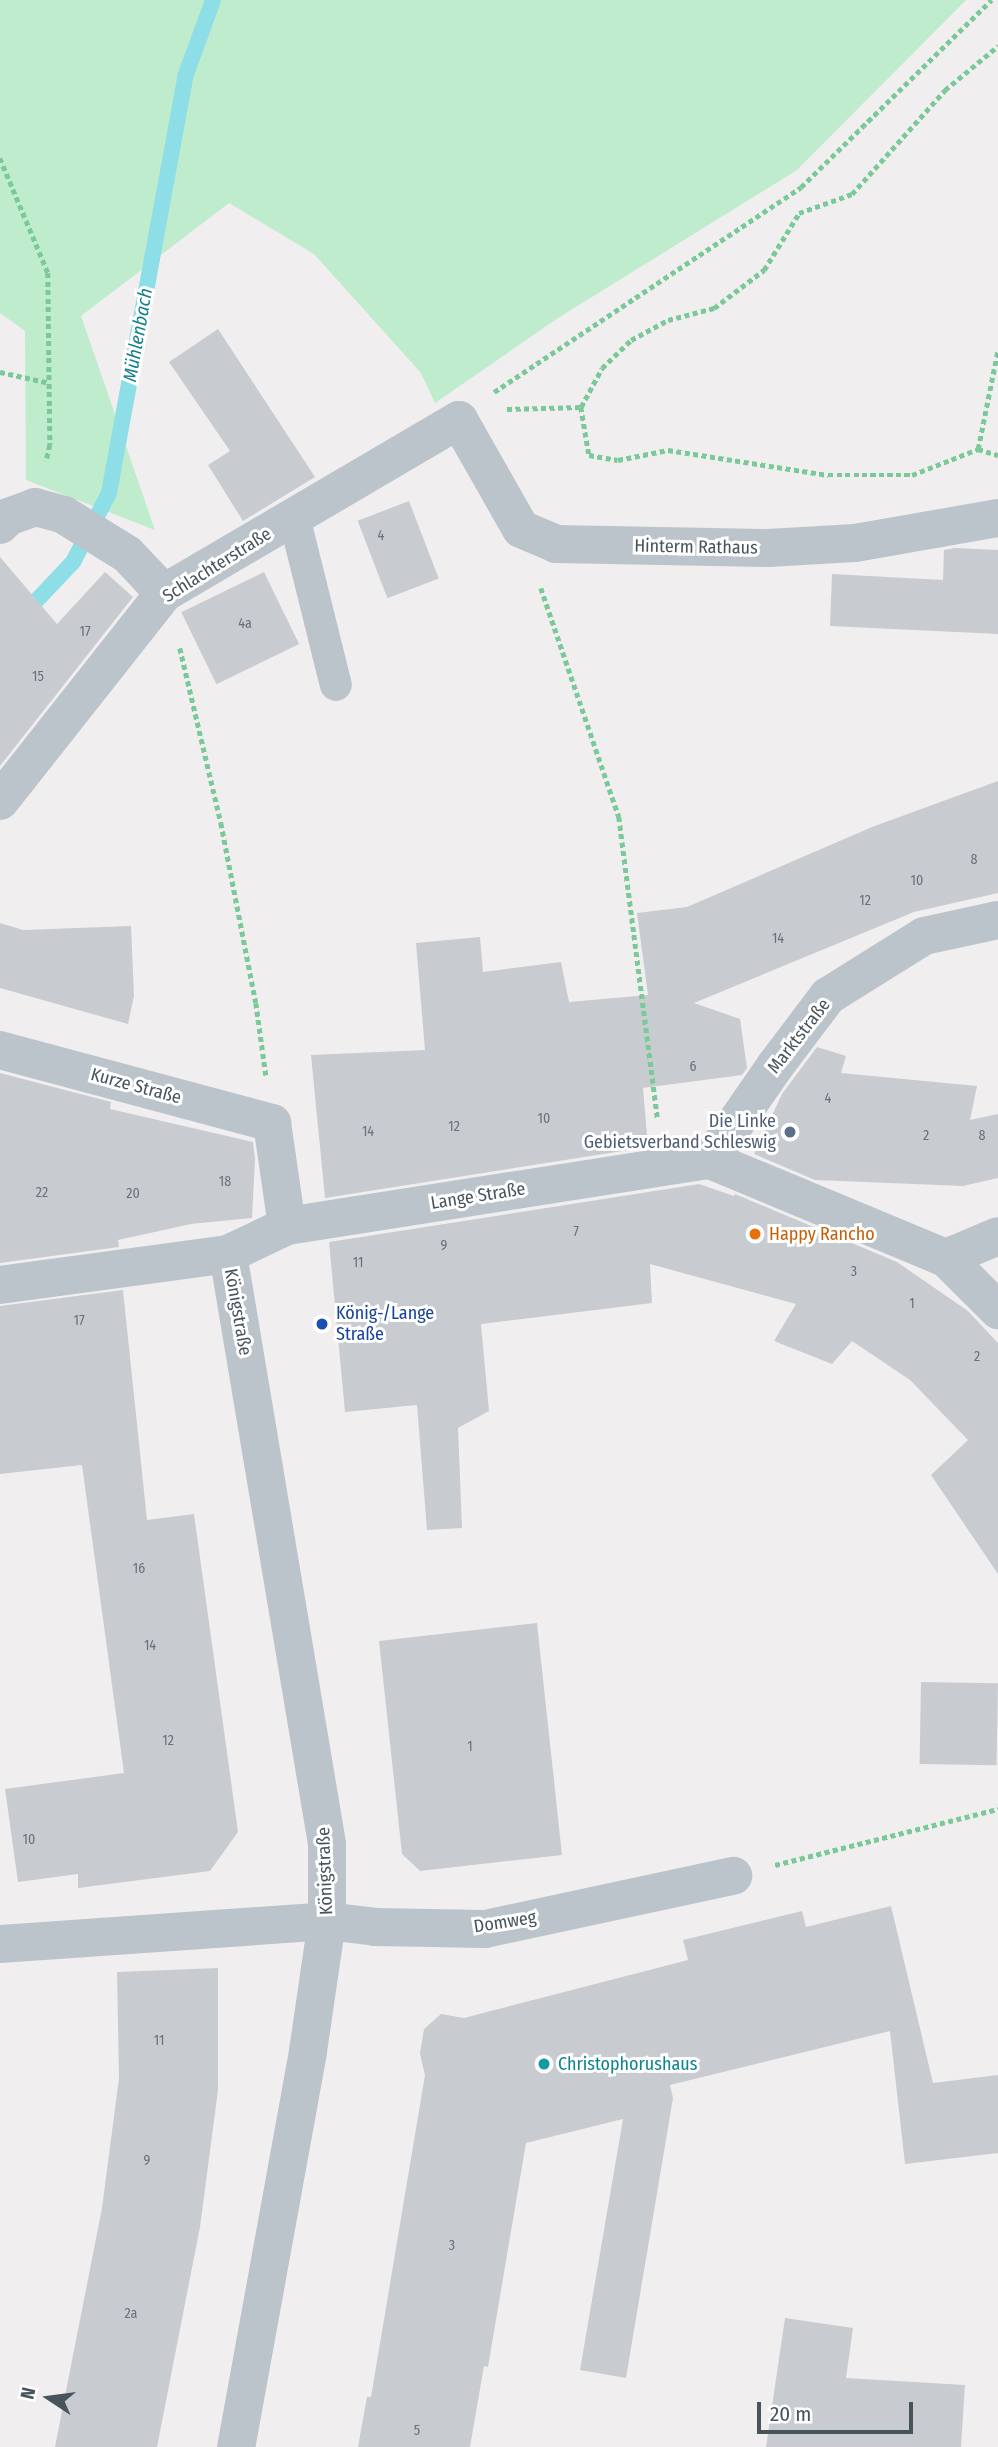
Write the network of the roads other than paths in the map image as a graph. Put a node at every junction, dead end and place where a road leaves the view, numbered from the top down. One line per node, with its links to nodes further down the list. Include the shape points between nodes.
1 (294, 517): 4 (street, Schlachterstraße, via 471,409); 5 (street, Schlachterstraße); 6 (lane)
2 (998, 518): 4 (street, Hinterm Rathaus, via 855,543 768,548 556,544)
3 (0, 525): 5 (street, via 8,517 50,511 127,554)
4 (521, 529)
5 (164, 593): 7 (street, Schlachterstraße)
6 (336, 685)
7 (0, 801)
8 (998, 920): 10 (street, Marktstraße, via 924,936 828,996)
9 (0, 1050): 11 (street, Kurze Straße, via 272,1123)
10 (710, 1160): 11 (street, Lange Straße); 14 (street, Lange Straße)
11 (287, 1226): 13 (street, Lange Straße)
12 (998, 1236): 14 (street)
13 (228, 1254): 15 (street, Lange Straße); 18 (street, Königstraße, via 327,1844)
14 (946, 1258): 16 (street)
15 (0, 1285)
16 (998, 1310)
17 (733, 1876): 18 (street, Domweg, via 485,1929 376,1927)
18 (327, 1921): 19 (street, Domweg); 20 (street, Königstraße, via 308,2052)
19 (0, 1944)
20 (236, 2447)

